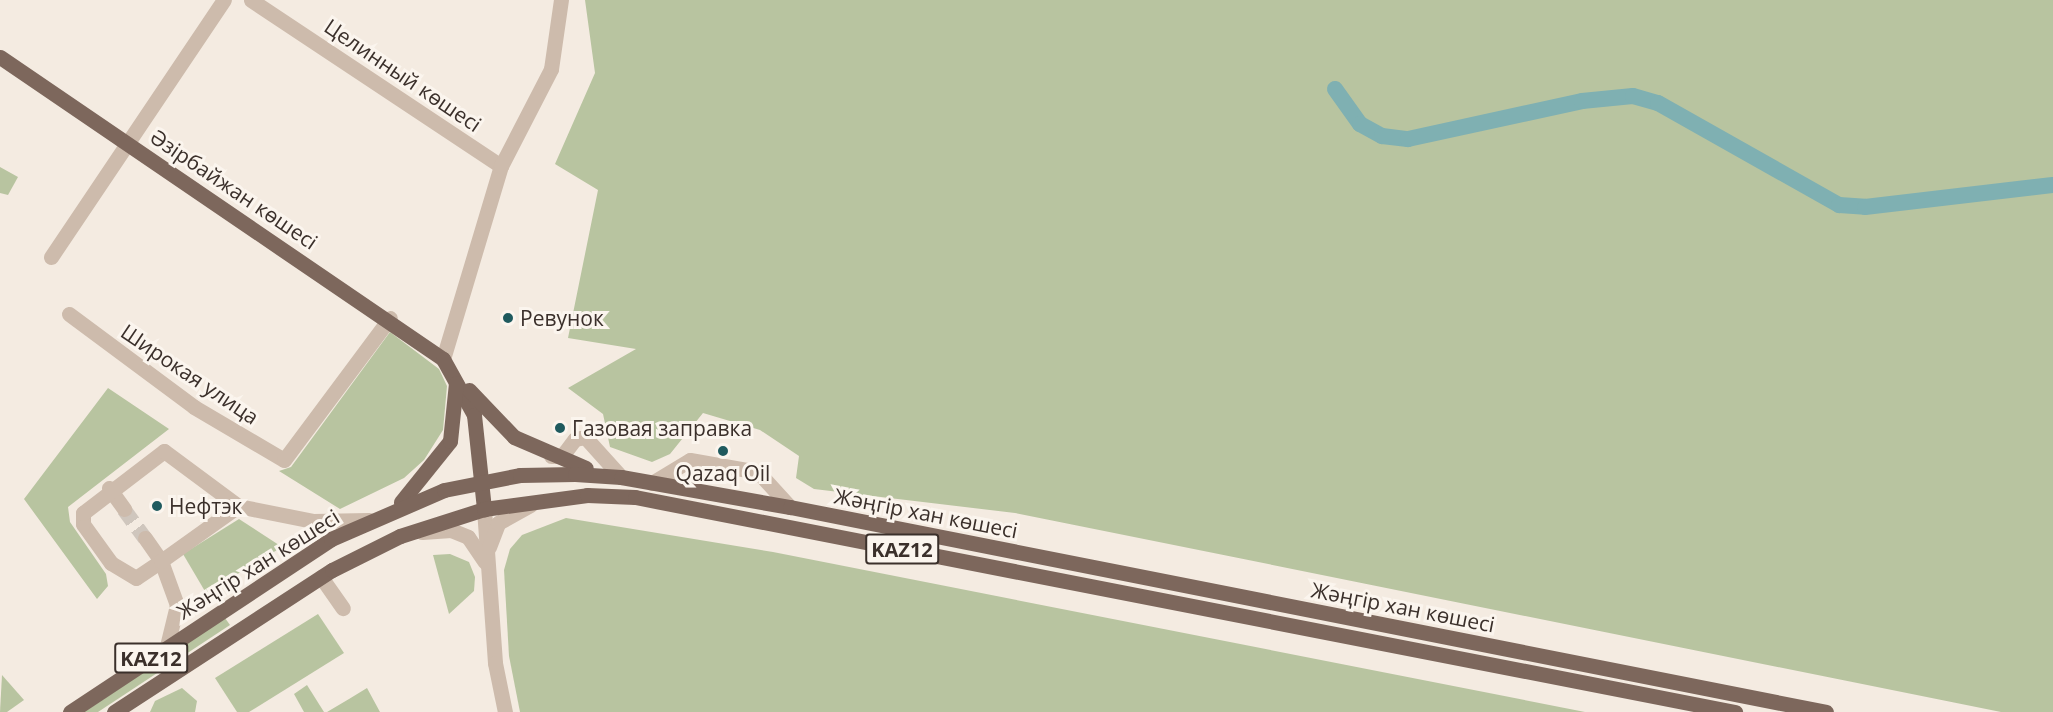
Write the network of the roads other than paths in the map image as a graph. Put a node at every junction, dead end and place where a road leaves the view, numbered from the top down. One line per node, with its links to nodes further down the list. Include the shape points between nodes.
1 (224, 0): 5 (street)
2 (251, 0): 6 (street, Целинный көшесі)
3 (560, 2): 6 (street, via 551,69)
4 (0, 57): 5 (main road, Әзірбайжан көшесі)
5 (127, 143): 7 (street); 9 (main road, Әзірбайжан көшесі)
6 (501, 166): 10 (street)
7 (51, 257)
8 (69, 314): 9 (street, Широкая улица, via 194,407 278,459 290,458)
9 (390, 318): 10 (main road, Әзірбайжан көшесі)
10 (443, 359): 11 (main road, Әзірбайжан көшесі)
11 (455, 374): 12 (main road, via 514,437); 14 (main road, via 474,415); 22 (main road, via 458,406 450,441 419,485)
12 (548, 456): 13 (main road); 13 (street, via 562,456 575,439 585,437)
13 (621, 477): 14 (main road, Жәңгір хан көшесі / KAZ12, via 520,475); 15 (main road, Жәңгір хан көшесі / KAZ12)
14 (482, 481): 21 (main road); 22 (main road, Жәңгір хан көшесі / KAZ12)
15 (652, 483): 19 (main road, Жәңгір хан көшесі / KAZ12); 19 (street, via 690,460 758,472)
16 (109, 488): 18 (street, via 164,451); 20 (street); 25 (street, via 85,508 83,524 111,562 136,578)
17 (550, 497): 21 (main road, Жәңгір хан көшесі / KAZ12); 26 (street, via 498,523); 35 (main road, Жәңгір хан көшесі / KAZ12, via 636,497)
18 (238, 506): 22 (street, via 313,521); 25 (street)
19 (790, 507): 36 (main road, Жәңгір хан көшесі / KAZ12)
20 (124, 509)
21 (484, 509): 23 (main road, Жәңгір хан көшесі / KAZ12); 26 (street)
22 (380, 517): 28 (main road, Жәңгір хан көшесі / KAZ12, via 331,539)
23 (400, 536): 26 (street, via 451,530 468,537); 27 (main road, Жәңгір хан көшесі / KAZ12)
24 (145, 538): 25 (street)
25 (161, 561): 31 (street, via 177,606)
26 (488, 568): 34 (street)
27 (321, 577): 29 (street); 30 (main road, Жәңгір хан көшесі / KAZ12)
28 (232, 603): 30 (main road); 31 (main road, Жәңгір хан көшесі / KAZ12)
29 (343, 608)
30 (246, 624): 33 (main road, Жәңгір хан көшесі / KAZ12)
31 (167, 646): 32 (main road, Жәңгір хан көшесі / KAZ12)
32 (70, 712)
33 (114, 712)
34 (505, 712)
35 (1735, 712)
36 (1827, 712)

